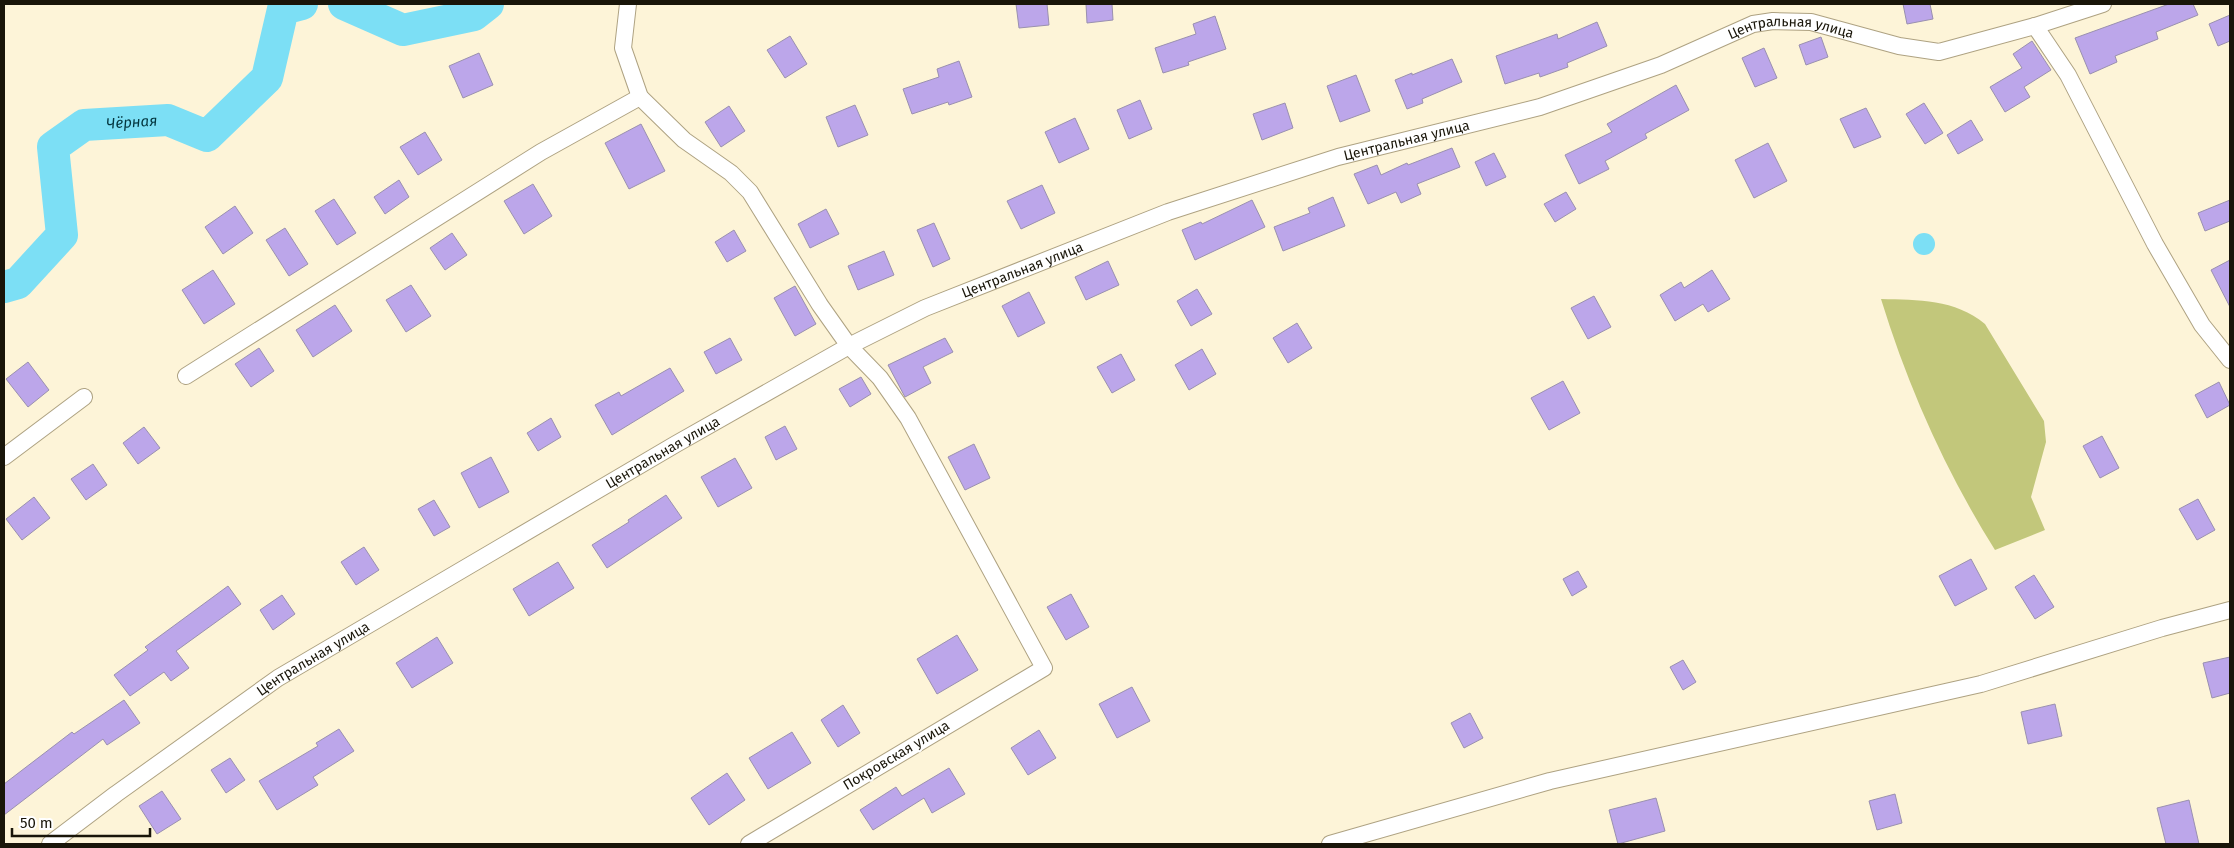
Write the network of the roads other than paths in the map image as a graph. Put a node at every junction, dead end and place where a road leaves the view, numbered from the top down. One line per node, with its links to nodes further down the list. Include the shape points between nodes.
1 (628, 4): 4 (street, via 623,48)
2 (2103, 4): 3 (street, Центральная улица)
3 (2035, 26): 5 (street, Центральная улица, via 1940,52 1899,46 1811,22 1753,24 1661,65 1540,107 1338,157 1168,212 926,308); 6 (street, via 2068,74 2155,244 2202,325)
4 (640, 97): 5 (street, via 684,140 731,172 750,192); 7 (street, via 541,152)
5 (849, 346): 11 (street, Центральная улица, via 278,678); 12 (street, Покровская улица, via 880,378 908,418 1044,668)
6 (2230, 360)
7 (186, 376)
8 (84, 397): 9 (street)
9 (4, 457)
10 (2230, 610): 13 (street, via 1981,684 1550,781)
11 (50, 844)
12 (749, 844)
13 (1330, 844)

